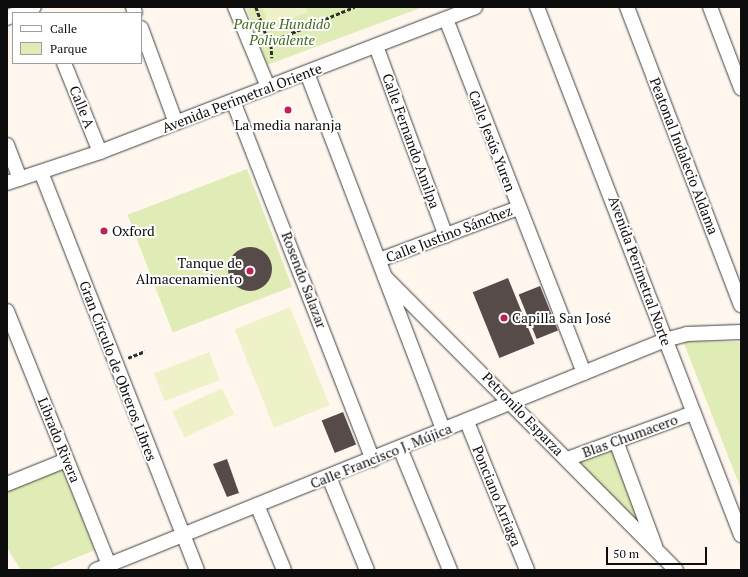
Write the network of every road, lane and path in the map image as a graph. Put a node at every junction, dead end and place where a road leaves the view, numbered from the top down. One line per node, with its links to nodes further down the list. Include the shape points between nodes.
1 (34, 7): 9 (street)
2 (235, 7): 15 (street)
3 (256, 7): 4 (path, via 266,34 275,40)
4 (354, 7)
5 (475, 7): 10 (street, Avenida Perimetral Oriente)
6 (538, 7): 30 (street, Avenida Perimetral Norte)
7 (627, 7): 27 (street, Peatonal Indalecio Aldama)
8 (710, 7): 16 (street)
9 (21, 12)
10 (446, 19): 12 (street, Avenida Perimetral Oriente); 23 (street, Calle Jesús Yuren)
11 (142, 31): 18 (street)
12 (376, 46): 14 (street, Avenida Perimetral Oriente); 24 (street, Calle Fernando Amilpa)
13 (64, 64): 20 (street, Calle A)
14 (307, 73): 15 (street, Avenida Perimetral Oriente); 25 (street)
15 (268, 87): 17 (street, Avenida Perimetral Oriente)
16 (741, 88)
17 (233, 101): 18 (street, Avenida Perimetral Oriente); 42 (street, Rosendo Salazar)
18 (176, 123): 20 (street, Avenida Perimetral Oriente)
19 (7, 145): 22 (street)
20 (100, 152): 21 (street, Avenida Perimetral Oriente)
21 (41, 172): 22 (street, Avenida Perimetral Oriente); 32 (street, Gran Círculo de Obreros Libres)
22 (14, 181)
23 (518, 208): 24 (street, Calle Justino Sánchez); 33 (street, Calle Jesús Yuren)
24 (446, 236): 25 (street, Calle Justino Sánchez)
25 (379, 260): 26 (street)
26 (386, 277): 34 (street, Petronilo Esparza); 37 (street)
27 (741, 305)
28 (7, 311): 41 (street, Librado Rivera)
29 (741, 332): 30 (street, Calle Francisco J. Mújica, via 687,334)
30 (665, 340): 33 (street, Calle Francisco J. Mújica); 35 (street, Avenida Perimetral Norte)
31 (145, 351): 32 (path)
32 (114, 363): 47 (street, Gran Círculo de Obreros Libres)
33 (584, 373): 34 (street, Calle Francisco J. Mújica)
34 (513, 403): 36 (street, Calle Francisco J. Mújica); 40 (street, Petronilo Esparza)
35 (693, 413): 38 (street, Blas Chumacero); 46 (street, Avenida Perimetral Norte)
36 (467, 422): 37 (street, Calle Francisco J. Mújica); 54 (street, Ponciano Arriaga)
37 (444, 431): 39 (street, Calle Francisco J. Mújica)
38 (616, 441): 40 (street, Blas Chumacero); 48 (street)
39 (400, 448): 42 (street, Calle Francisco J. Mújica); 53 (street)
40 (567, 459): 48 (street, Petronilo Esparza)
41 (66, 460): 44 (street); 49 (street, Librado Rivera)
42 (372, 460): 43 (street, Calle Francisco J. Mújica)
43 (329, 477): 45 (street, Calle Francisco J. Mújica); 52 (street)
44 (7, 484)
45 (257, 505): 47 (street, Calle Francisco J. Mújica); 51 (street)
46 (741, 534)
47 (182, 535): 49 (street, Calle Francisco J. Mújica); 50 (street, Gran Círculo de Obreros Libres)
48 (656, 551): 55 (street, Petronilo Esparza)
49 (106, 568)
50 (197, 570)
51 (284, 570)
52 (367, 570)
53 (450, 570)
54 (527, 570)
55 (676, 570)

